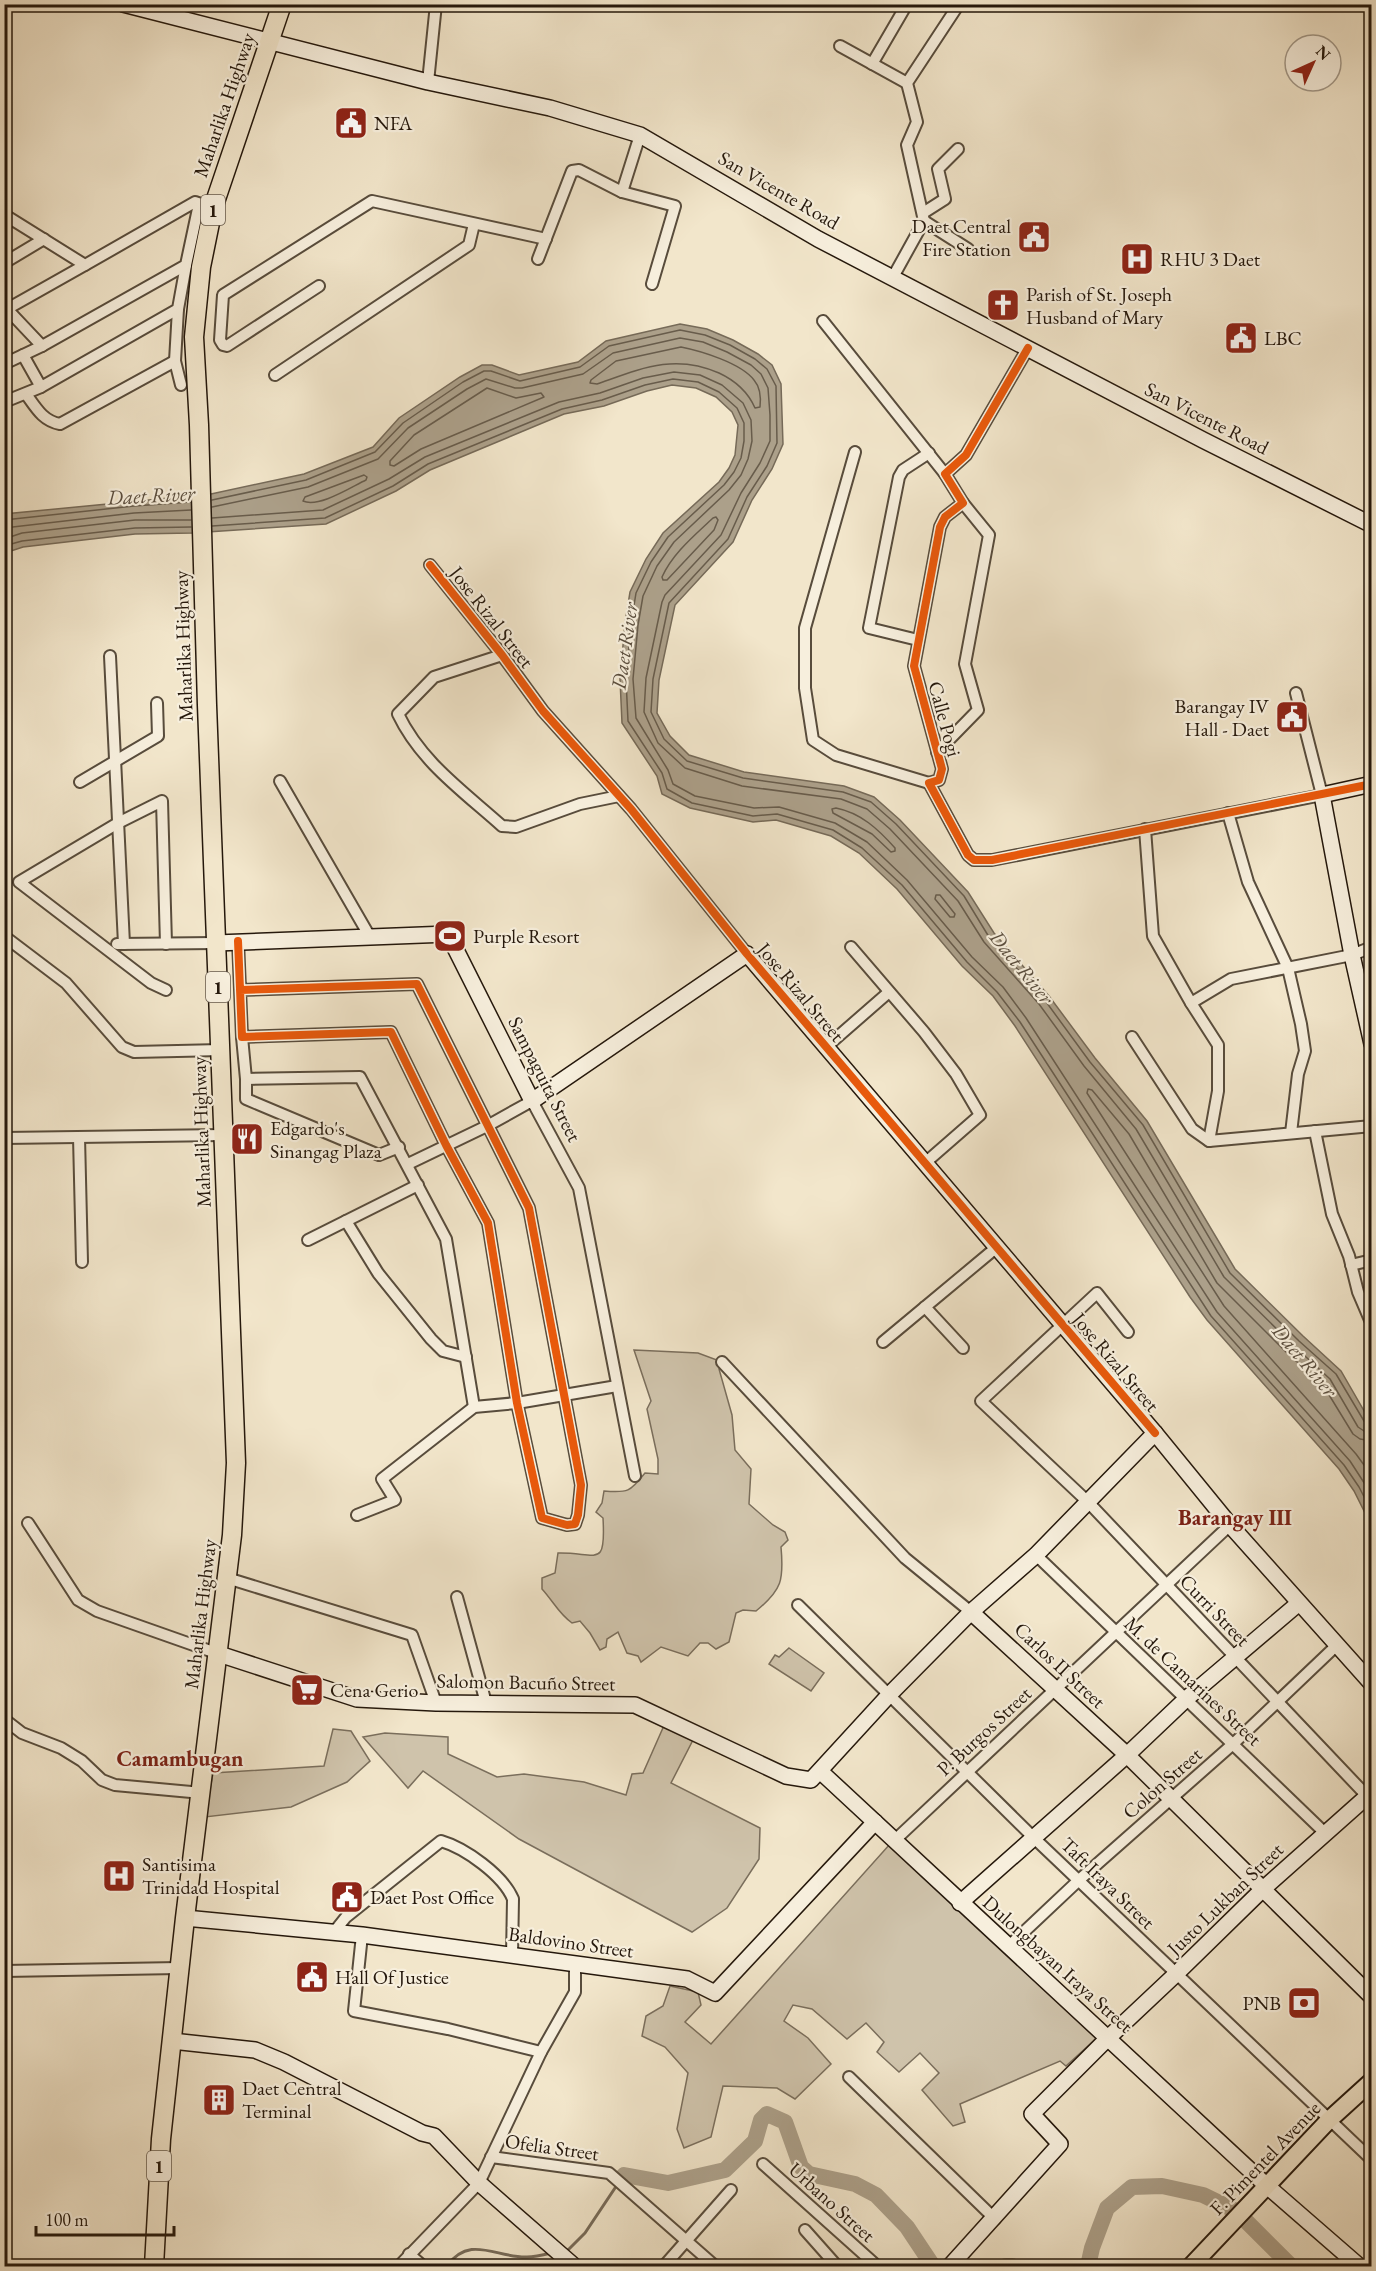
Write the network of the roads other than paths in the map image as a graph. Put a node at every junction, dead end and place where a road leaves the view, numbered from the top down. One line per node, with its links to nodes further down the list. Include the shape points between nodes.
1 (123, 4): 6 (street, San Vicente Road)
2 (282, 4): 6 (highway, Maharlika Highway / 1)
3 (436, 4): 9 (street)
4 (907, 4): 8 (street)
5 (959, 4): 10 (street)
6 (269, 41): 9 (street, San Vicente Road); 14 (highway, Maharlika Highway / 1)
7 (840, 46): 8 (street)
8 (872, 64): 10 (street)
9 (428, 82): 11 (street, San Vicente Road, via 550,108)
10 (907, 83): 15 (street, via 917,122 907,145)
11 (640, 135): 13 (street); 25 (street, San Vicente Road)
12 (958, 149): 15 (street, via 938,169 945,199)
13 (622, 192): 19 (street, via 579,170 572,171); 26 (street, via 675,206)
14 (206, 206): 23 (street, via 195,202); 24 (street); 67 (highway, Maharlika Highway / 1, via 196,310 195,374)
15 (924, 217): 20 (street); 25 (street)
16 (4, 219): 18 (street, via 8,217)
17 (474, 224): 19 (street); 27 (street, via 372,201 222,295 220,340 227,346); 37 (street, via 469,245)
18 (44, 239): 22 (street); 23 (street)
19 (546, 239): 21 (street)
20 (968, 249)
21 (538, 259)
22 (4, 263)
23 (85, 265): 28 (street)
24 (186, 265): 29 (street); 32 (street)
25 (892, 278): 33 (street, San Vicente Road)
26 (652, 284)
27 (319, 286)
28 (6, 308): 31 (street); 32 (street)
29 (178, 309): 35 (street); 39 (street)
30 (823, 321): 43 (street)
31 (4, 328)
32 (42, 346): 34 (street)
33 (1028, 348): 44 (street, via 966,455); 46 (street, San Vicente Road)
34 (23, 355): 36 (street); 39 (street)
35 (175, 361): 38 (street); 40 (street, via 60,424 41,415)
36 (4, 364)
37 (275, 375)
38 (181, 385)
39 (41, 387): 40 (street)
40 (26, 394): 41 (street)
41 (4, 402)
42 (855, 452): 57 (street, via 804,628 813,740 836,754)
43 (928, 453): 44 (street); 48 (street, via 903,470 900,477 869,628)
44 (945, 474): 45 (street)
45 (963, 503): 48 (street, Calle Pogi, via 945,517 940,527); 53 (street, via 989,535 965,664 978,710)
46 (1371, 525)
47 (430, 565): 49 (street, Jose Rizal Street)
48 (918, 640): 53 (street, Calle Pogi, via 914,666)
49 (502, 655): 60 (street, Jose Rizal Street, via 543,711); 60 (street, via 434,677 398,714 427,759 502,826 516,827 580,804)
50 (110, 656): 54 (street)
51 (1296, 693): 59 (street)
52 (157, 703): 54 (street, via 159,736)
53 (937, 752): 57 (street, Calle Pogi, via 941,776)
54 (115, 760): 56 (street); 62 (street)
55 (280, 781): 65 (street)
56 (81, 782)
57 (928, 783): 63 (street, Calle Pogi, via 974,860 992,860)
58 (1371, 784): 59 (street, Calle Pogi)
59 (1322, 795): 61 (street, Calle Pogi); 74 (street)
60 (619, 796): 73 (street, Jose Rizal Street)
61 (1228, 813): 63 (street, Calle Pogi); 75 (street, via 1248,882)
62 (118, 823): 68 (street, via 19,882); 69 (street); 70 (street, via 162,801)
63 (1145, 829): 79 (street, via 1153,936)
64 (4, 936): 84 (street, via 66,983 122,1047 134,1052)
65 (370, 937): 66 (street, Sampaguita Street); 86 (street, Sampaguita Street, via 448,934)
66 (238, 941): 67 (street, Sampaguita Street); 77 (street)
67 (216, 943): 70 (street); 84 (highway, Maharlika Highway / 1)
68 (102, 944): 69 (street); 76 (street, via 151,983)
69 (124, 944): 70 (street)
70 (166, 944)
71 (851, 947): 78 (street)
72 (1371, 947): 74 (street)
73 (747, 954): 83 (street, Jose Rizal Street); 86 (street)
74 (1352, 955): 75 (street); 82 (street)
75 (1288, 968): 79 (street, via 1231,979); 90 (street, via 1305,1051 1298,1074)
76 (166, 990)
77 (240, 990): 80 (street); 87 (street, via 417,984)
78 (889, 992): 83 (street); 97 (street, via 956,1074 980,1115)
79 (1191, 1003): 94 (street, via 1218,1045 1218,1091)
80 (242, 1037): 85 (street); 95 (street, via 390,1032)
81 (1132, 1037): 94 (street, via 1192,1129)
82 (1371, 1044)
83 (826, 1047): 97 (street, Jose Rizal Street)
84 (220, 1050): 91 (highway, Maharlika Highway / 1)
85 (246, 1079): 96 (street, via 246,1099 379,1155); 96 (street, via 360,1077)
86 (532, 1101): 87 (street); 114 (street, Sampaguita Street, via 579,1188)
87 (487, 1126): 95 (street); 115 (street, via 529,1208)
88 (1371, 1126): 89 (street)
89 (1314, 1131): 90 (street); 105 (street, via 1332,1214)
90 (1291, 1133): 94 (street)
91 (224, 1135): 92 (street); 125 (highway, Maharlika Highway / 1, via 236,1463)
92 (79, 1137): 93 (street); 104 (street)
93 (4, 1138)
94 (1209, 1141)
95 (446, 1145): 98 (street); 116 (street, via 488,1223)
96 (399, 1147): 98 (street)
97 (925, 1162): 102 (street, Jose Rizal Street)
98 (408, 1164): 99 (street)
99 (418, 1185): 100 (street); 112 (street, via 446,1239)
100 (346, 1221): 101 (street); 112 (street, via 378,1273 431,1339 444,1352)
101 (308, 1240)
102 (997, 1247): 106 (street); 108 (street, Jose Rizal Street)
103 (1371, 1260): 105 (street)
104 (82, 1262)
105 (1351, 1264): 107 (street)
106 (925, 1307): 110 (street); 111 (street)
107 (1370, 1320)
108 (1062, 1324): 109 (street, via 1097,1293); 118 (street, Jose Rizal Street); 120 (street, Curri Street, via 981,1401)
109 (1128, 1332)
110 (883, 1342)
111 (963, 1348)
112 (466, 1357): 117 (street)
113 (722, 1362): 130 (street, Carlos II Street, via 905,1558)
114 (617, 1386): 115 (street); 119 (street, Sampaguita Street)
115 (563, 1394): 116 (street); 116 (street, via 581,1485 575,1524 542,1518)
116 (517, 1403): 117 (street)
117 (474, 1407): 121 (street, via 382,1479 394,1500)
118 (1155, 1433): 120 (street); 123 (street, Jose Rizal Street)
119 (635, 1476)
120 (1088, 1502): 124 (street); 126 (street, Curri Street)
121 (357, 1515)
122 (28, 1523): 133 (street, via 78,1600 97,1611)
123 (1230, 1525): 126 (street, P. Burgos Street); 128 (street, Jose Rizal Street)
124 (1036, 1555): 130 (street); 131 (street, M. de Camarines Street)
125 (227, 1578): 133 (highway, Maharlika Highway / 1); 140 (street, via 412,1635)
126 (1166, 1585): 131 (street, P. Burgos Street); 134 (street, Curri Street)
127 (457, 1597): 141 (street)
128 (1299, 1603): 132 (street, Jose Rizal Street); 134 (street)
129 (798, 1605): 137 (street, Taft Iraya Street)
130 (971, 1612): 136 (street, Carlos II Street); 137 (street)
131 (1115, 1633): 136 (street, P. Burgos Street); 138 (street, M. de Camarines Street)
132 (1337, 1645): 135 (street, Jose Rizal Street); 139 (street, Colon Street)
133 (219, 1654): 140 (street, Salomon Bacuño Street, via 357,1699); 147 (highway, Maharlika Highway / 1)
134 (1237, 1658): 138 (street); 139 (street, Curri Street)
135 (1371, 1684)
136 (1056, 1689): 144 (street, Carlos II Street); 146 (street, P. Burgos Street)
137 (889, 1695): 145 (street); 146 (street, Taft Iraya Street)
138 (1186, 1700): 143 (street, M. de Camarines Street); 144 (street)
139 (1277, 1701): 143 (street, Colon Street); 148 (street, Curri Street)
140 (436, 1703): 141 (street, Salomon Bacuño Street)
141 (486, 1703): 145 (street, Salomon Bacuño Street, via 635,1705 786,1776 812,1780)
142 (4, 1719): 147 (street, via 22,1733 61,1748 102,1780 115,1785)
143 (1233, 1744): 149 (street, Colon Street); 151 (street, M. de Camarines Street)
144 (1127, 1755): 149 (street, Carlos II Street); 152 (street)
145 (821, 1772): 150 (street, Dulongbayan Iraya Street)
146 (967, 1772): 152 (street, Taft Iraya Street); 153 (street, P. Burgos Street)
147 (202, 1793): 157 (highway, Maharlika Highway / 1)
148 (1369, 1794): 151 (street, Justo Lukban Street)
149 (1172, 1799): 154 (street, Colon Street); 155 (street, Carlos II Street)
150 (874, 1822): 153 (street, Dulongbayan Iraya Street); 162 (street, Baldovino Street, via 715,1993 687,1979)
151 (1325, 1833): 155 (street, Justo Lukban Street)
152 (1034, 1838): 154 (street, Taft Iraya Street); 156 (street)
153 (895, 1840): 156 (street, Dulongbayan Iraya Street)
154 (1079, 1880): 160 (street, Colon Street); 165 (street, Taft Iraya Street)
155 (1263, 1889): 165 (street, Justo Lukban Street); 166 (street, Carlos II Street)
156 (960, 1903): 160 (street, Dulongbayan Iraya Street)
157 (185, 1918): 158 (street, Baldovino Street); 163 (highway, Maharlika Highway / 1)
158 (334, 1932): 159 (street, Baldovino Street); 161 (street, via 346,1917 441,1841 477,1861 509,1891 513,1899)
159 (362, 1935): 161 (street, Baldovino Street); 169 (street, via 354,2011)
160 (1009, 1946): 167 (street, Dulongbayan Iraya Street)
161 (512, 1956): 162 (street, Baldovino Street)
162 (575, 1964): 169 (street, via 574,1992)
163 (179, 1968): 164 (street); 168 (highway, Maharlika Highway / 1)
164 (4, 1971)
165 (1176, 1974): 167 (street, Justo Lukban Street); 172 (street, Taft Iraya Street)
166 (1371, 1997)
167 (1108, 2038): 177 (street, Dulongbayan Iraya Street); 179 (street, Justo Lukban Street, via 1032,2114 1060,2144)
168 (172, 2041): 176 (street, via 255,2050 284,2062 434,2136); 184 (highway, Maharlika Highway / 1, via 161,2139)
169 (541, 2052): 173 (street)
170 (849, 2077): 179 (street)
171 (1371, 2081): 172 (main road, F. Pimentel Avenue)
172 (1329, 2120): 174 (street, Taft Iraya Street); 177 (main road, F. Pimentel Avenue)
173 (491, 2157): 176 (street); 181 (street, Ofelia Street, via 609,2173)
174 (1371, 2160)
175 (763, 2164): 191 (street, Urbano Street)
176 (478, 2182): 182 (street); 187 (street)
177 (1267, 2186): 192 (main road, F. Pimentel Avenue); 193 (street, Dulongbayan Iraya Street)
178 (732, 2190): 181 (street)
179 (995, 2219): 183 (street)
180 (805, 2230): 190 (street)
181 (686, 2242): 188 (street); 189 (street)
182 (409, 2254): 185 (street); 186 (street)
183 (952, 2265)
184 (154, 2266)
185 (399, 2266)
186 (423, 2266)
187 (574, 2266)
188 (664, 2266)
189 (715, 2266)
190 (837, 2266)
191 (877, 2266)
192 (1191, 2266)
193 (1359, 2266)

